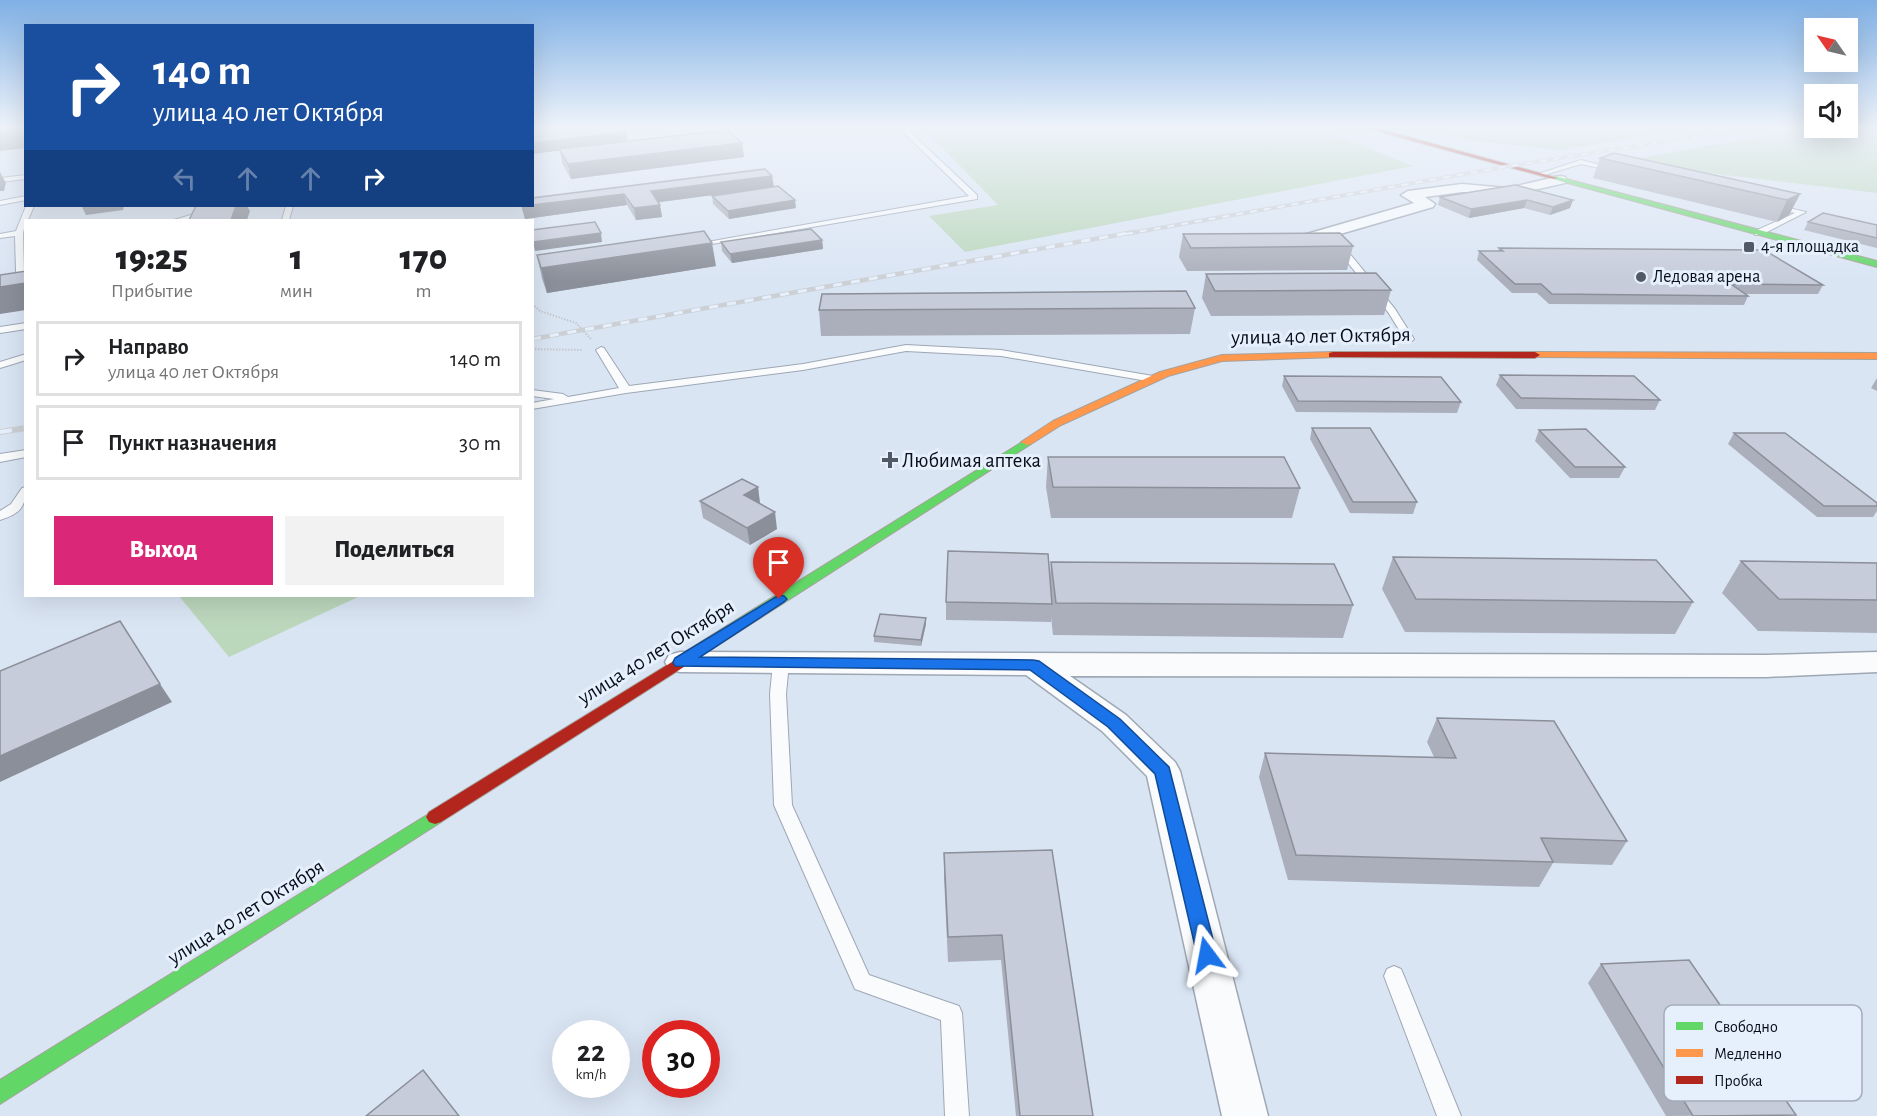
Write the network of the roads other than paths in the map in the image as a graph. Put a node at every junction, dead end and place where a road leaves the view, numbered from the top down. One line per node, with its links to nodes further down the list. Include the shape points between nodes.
1 (17, 178): 4 (lane)
2 (954, 178): 19 (lane, via 974,197)
3 (1554, 178): 5 (main road)
4 (0, 180)
5 (1560, 180): 15 (main road); 16 (street, via 1507,192 1462,188 1408,195 1428,204)
6 (24, 198): 7 (lane)
7 (0, 202)
8 (1767, 204): 10 (lane)
9 (214, 211): 12 (lane)
10 (1802, 212): 11 (lane); 15 (lane)
11 (1813, 215)
12 (182, 219)
13 (24, 221): 14 (lane)
14 (19, 233): 17 (lane); 20 (lane)
15 (1758, 233): 21 (main road)
16 (1321, 234): 18 (street); 25 (lane, via 1336,242 1392,311)
17 (0, 236)
18 (1285, 244)
19 (682, 247)
20 (22, 249): 22 (lane)
21 (1877, 264)
22 (20, 272)
23 (24, 326): 24 (lane)
24 (0, 330)
25 (1409, 339)
26 (602, 350): 31 (lane)
27 (1877, 356): 30 (main road, улица 40 лет Октября, via 1277,356 1222,358)
28 (24, 358): 29 (lane)
29 (0, 365)
30 (1153, 379): 31 (lane, via 1001,353 906,348 803,367); 39 (main road, улица 40 лет Октября, via 1057,423)
31 (626, 390): 33 (lane)
32 (534, 393): 33 (lane)
33 (574, 399): 34 (lane)
34 (534, 406)
35 (24, 453): 36 (lane)
36 (0, 458)
37 (24, 494): 38 (lane, via 16,507)
38 (0, 516)
39 (680, 662): 41 (street); 44 (main road, улица 40 лет Октября)
40 (1877, 662): 42 (street, via 1766,666)
41 (781, 663): 42 (street); 45 (lane, via 778,694 783,804 862,982 951,1013)
42 (1033, 665): 46 (street, via 1114,723 1163,771)
43 (1394, 976): 47 (lane)
44 (0, 1093)
45 (957, 1116)
46 (1245, 1116)
47 (1449, 1116)

